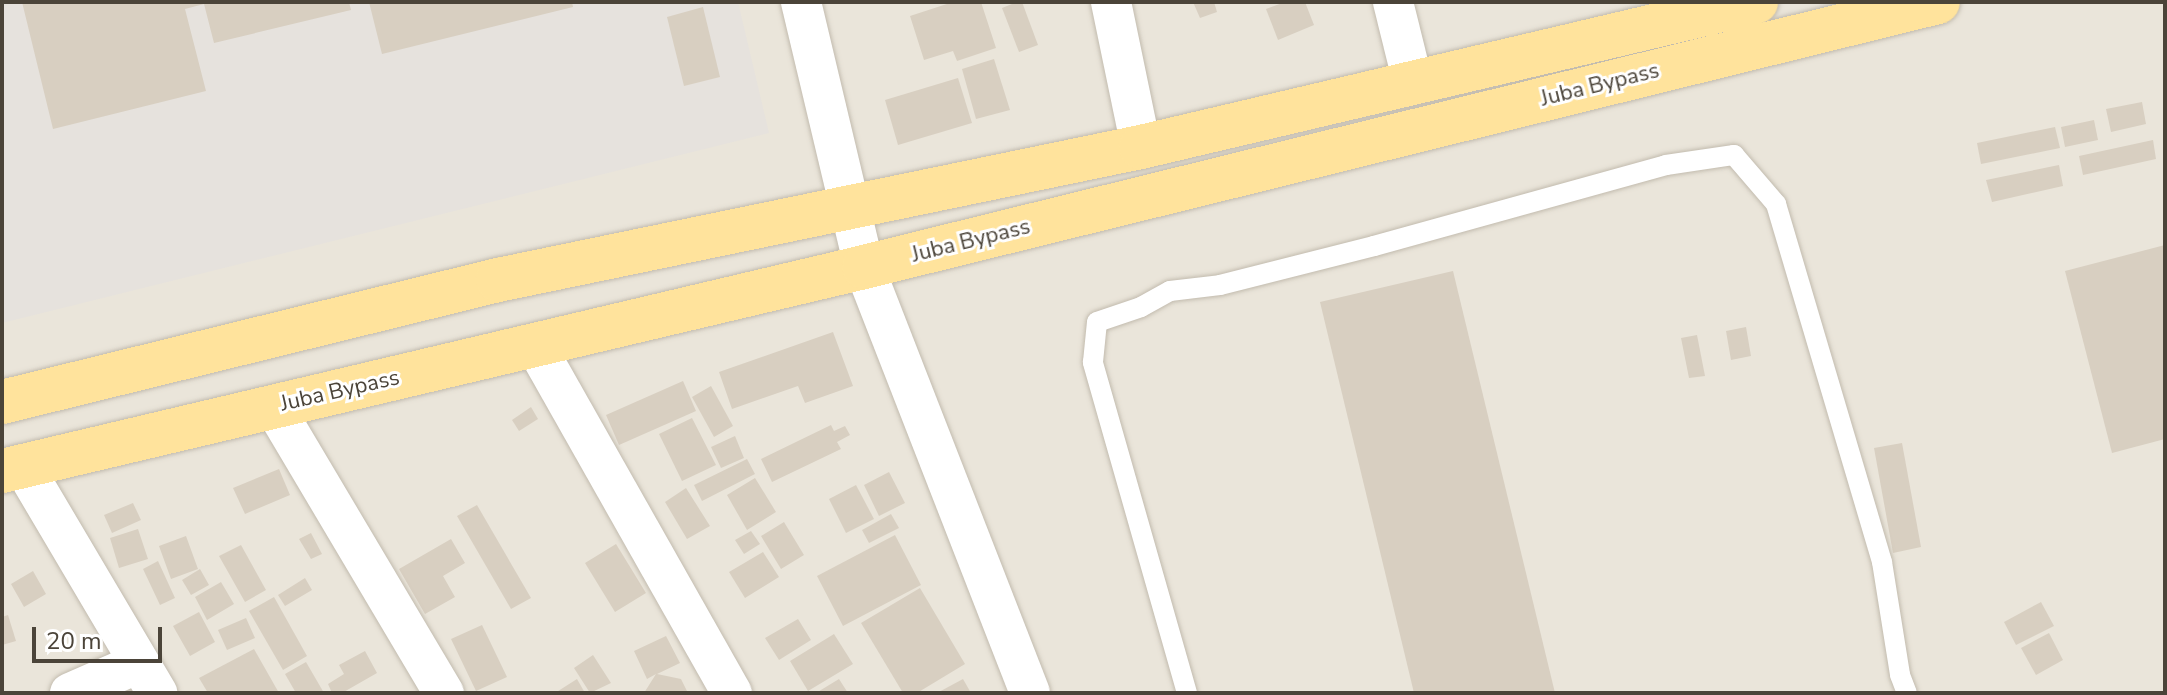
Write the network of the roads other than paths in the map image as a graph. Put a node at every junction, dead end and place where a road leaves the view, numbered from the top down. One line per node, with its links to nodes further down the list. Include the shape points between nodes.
1 (801, 2): 9 (street)
2 (1111, 2): 8 (street)
3 (1393, 2): 7 (street)
4 (1756, 2): 6 (main road, Juba Bypass)
5 (1938, 2): 10 (main road, Juba Bypass)
6 (1665, 13): 7 (main road, Juba Bypass)
7 (1413, 83): 8 (main road, Juba Bypass)
8 (1141, 147): 9 (main road, Juba Bypass)
9 (849, 205): 10 (street); 12 (main road, Juba Bypass, via 498,280)
10 (864, 267): 11 (main road, Juba Bypass); 19 (street)
11 (535, 345): 13 (main road, Juba Bypass); 18 (street)
12 (2, 402)
13 (274, 407): 14 (main road, Juba Bypass); 17 (street)
14 (13, 469): 15 (street)
15 (148, 678): 16 (street)
16 (70, 693)
17 (444, 693)
18 (732, 693)
19 (1030, 693)
20 (1187, 693): 21 (lane, via 1093,362 1097,322 1170,291 1220,285 1374,246 1666,165 1734,155 1776,204 1882,562)
21 (1907, 693)

